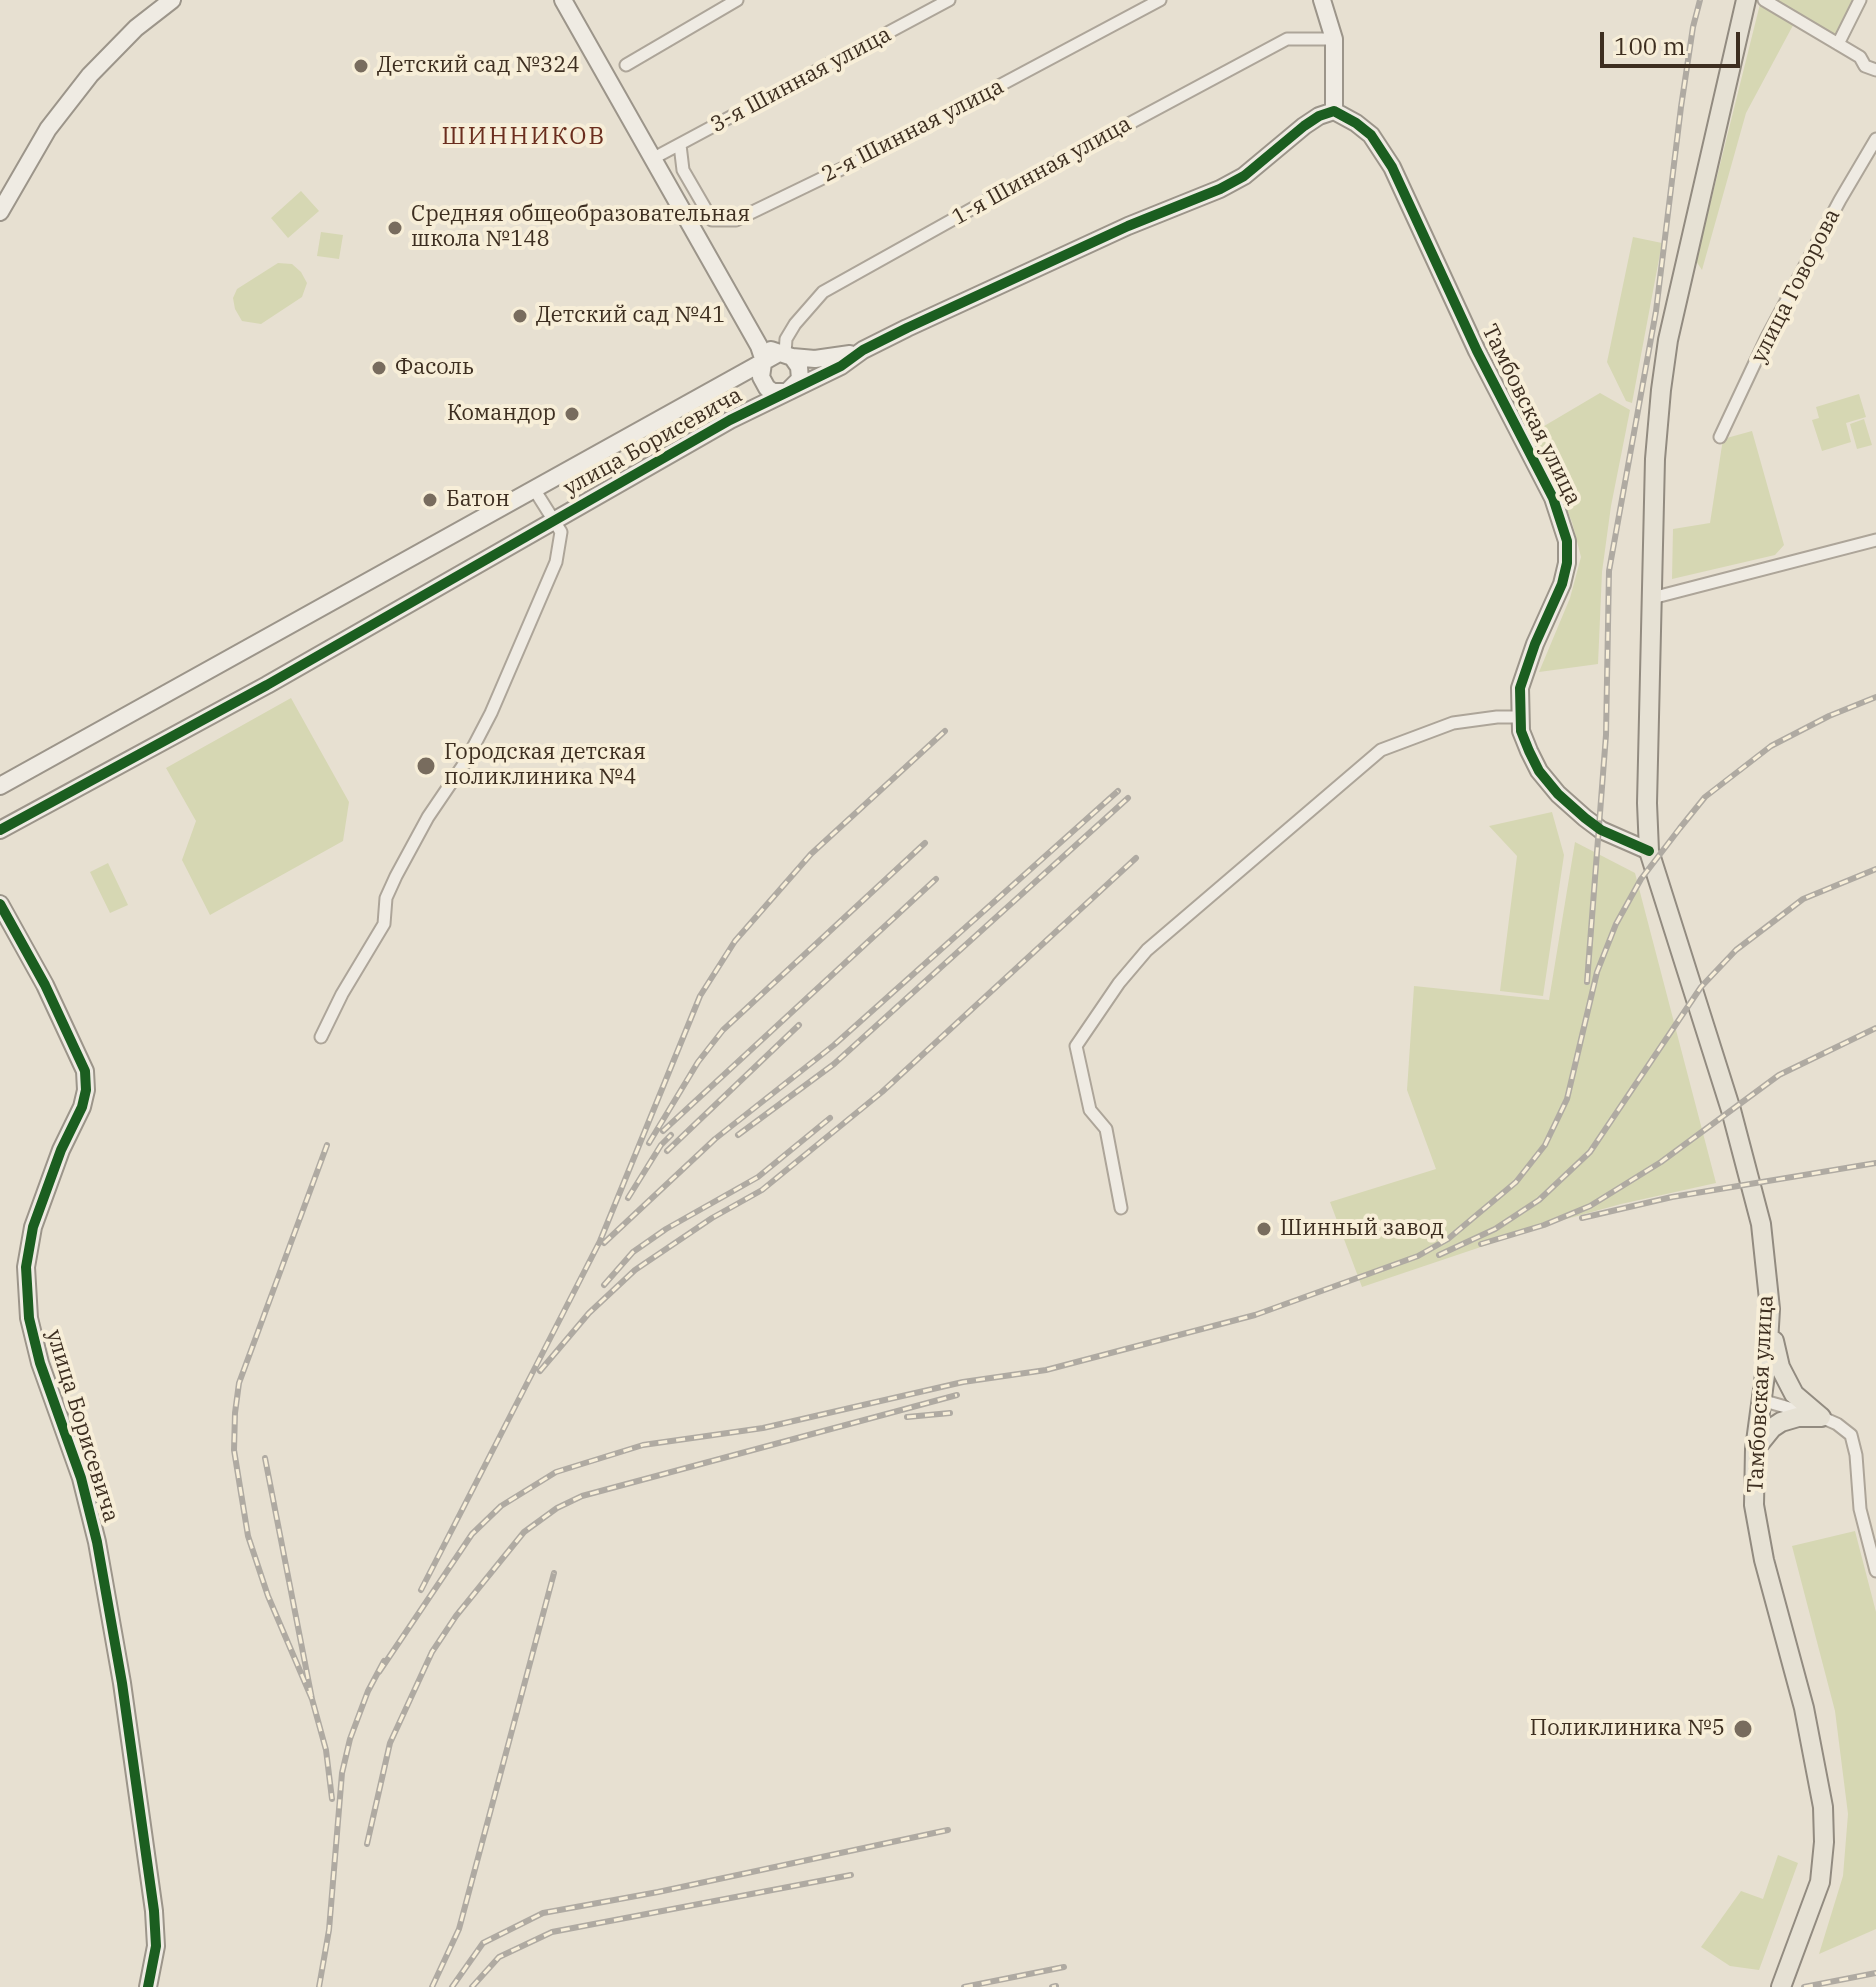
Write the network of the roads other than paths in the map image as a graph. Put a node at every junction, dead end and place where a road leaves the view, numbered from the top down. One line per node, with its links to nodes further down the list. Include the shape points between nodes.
1 (172, 0): 18 (street, via 90,75 48,129)
2 (563, 0): 17 (street)
3 (737, 0): 12 (street)
4 (949, 0): 16 (street, 3-я Шинная улица)
5 (1160, 0): 16 (street, 2-я Шинная улица, via 736,220 712,220 683,170)
6 (1322, 0): 10 (street)
7 (1746, 0): 26 (main road, Тамбовская улица, via 1666,353 1655,459)
8 (1764, 0): 11 (street)
9 (1860, 0): 11 (street)
10 (1334, 39): 14 (street); 20 (street, 1-я Шинная улица, via 1287,39 823,292)
11 (1838, 44): 13 (street)
12 (626, 65)
13 (1876, 70)
14 (1334, 111): 19 (street, улица Борисевича, via 1304,126 1220,189 1128,226); 27 (street, Тамбовская улица, via 1371,135 1392,167 1477,351 1553,498 1567,541 1562,584 1524,670)
15 (1876, 139): 22 (street, улица Говорова, via 1767,337)
16 (680, 145): 17 (street, 3-я Шинная улица)
17 (652, 159): 20 (street)
18 (0, 212)
19 (863, 350): 20 (street, улица Борисевича, via 826,359); 21 (street, улица Борисевича)
20 (774, 356): 21 (street, via 799,367 800,379); 21 (street, via 761,377 773,392); 23 (street, улица Борисевича)
21 (787, 392): 24 (street, улица Борисевича)
22 (1720, 437)
23 (534, 489): 24 (street); 28 (street, улица Борисевича)
24 (553, 520): 29 (street, улица Борисевича, via 267,685); 32 (street, улица Борисевича, via 561,532 558,552 524,641 466,761 396,876 386,898 384,924)
25 (1876, 540): 26 (street)
26 (1652, 598): 30 (main road, Тамбовская улица)
27 (1520, 717): 30 (street, Тамбовская улица, via 1529,751 1558,794 1601,830); 33 (street, via 1453,723 1381,750 1147,950 1119,983 1076,1046 1090,1110 1106,1129)
28 (0, 786)
29 (0, 830)
30 (1649, 851): 34 (main road, Тамбовская улица, via 1752,1184)
31 (0, 904): 39 (street, улица Борисевича, via 85,1071 82,1107 33,1227 26,1267 29,1318 81,1478 120,1667 154,1911 156,1946)
32 (321, 1037)
33 (1121, 1208)
34 (1770, 1309): 35 (main road, Тамбовская улица); 36 (main road, via 1780,1367 1794,1394)
35 (1761, 1400): 36 (street); 37 (main road, Тамбовская улица)
36 (1821, 1417): 37 (main road, via 1781,1422); 38 (street, via 1851,1435 1860,1509)
37 (1755, 1449): 40 (main road, Тамбовская улица, via 1759,1534 1804,1708 1823,1807 1820,1882)
38 (1876, 1571)
39 (148, 1987)
40 (1781, 1987)

